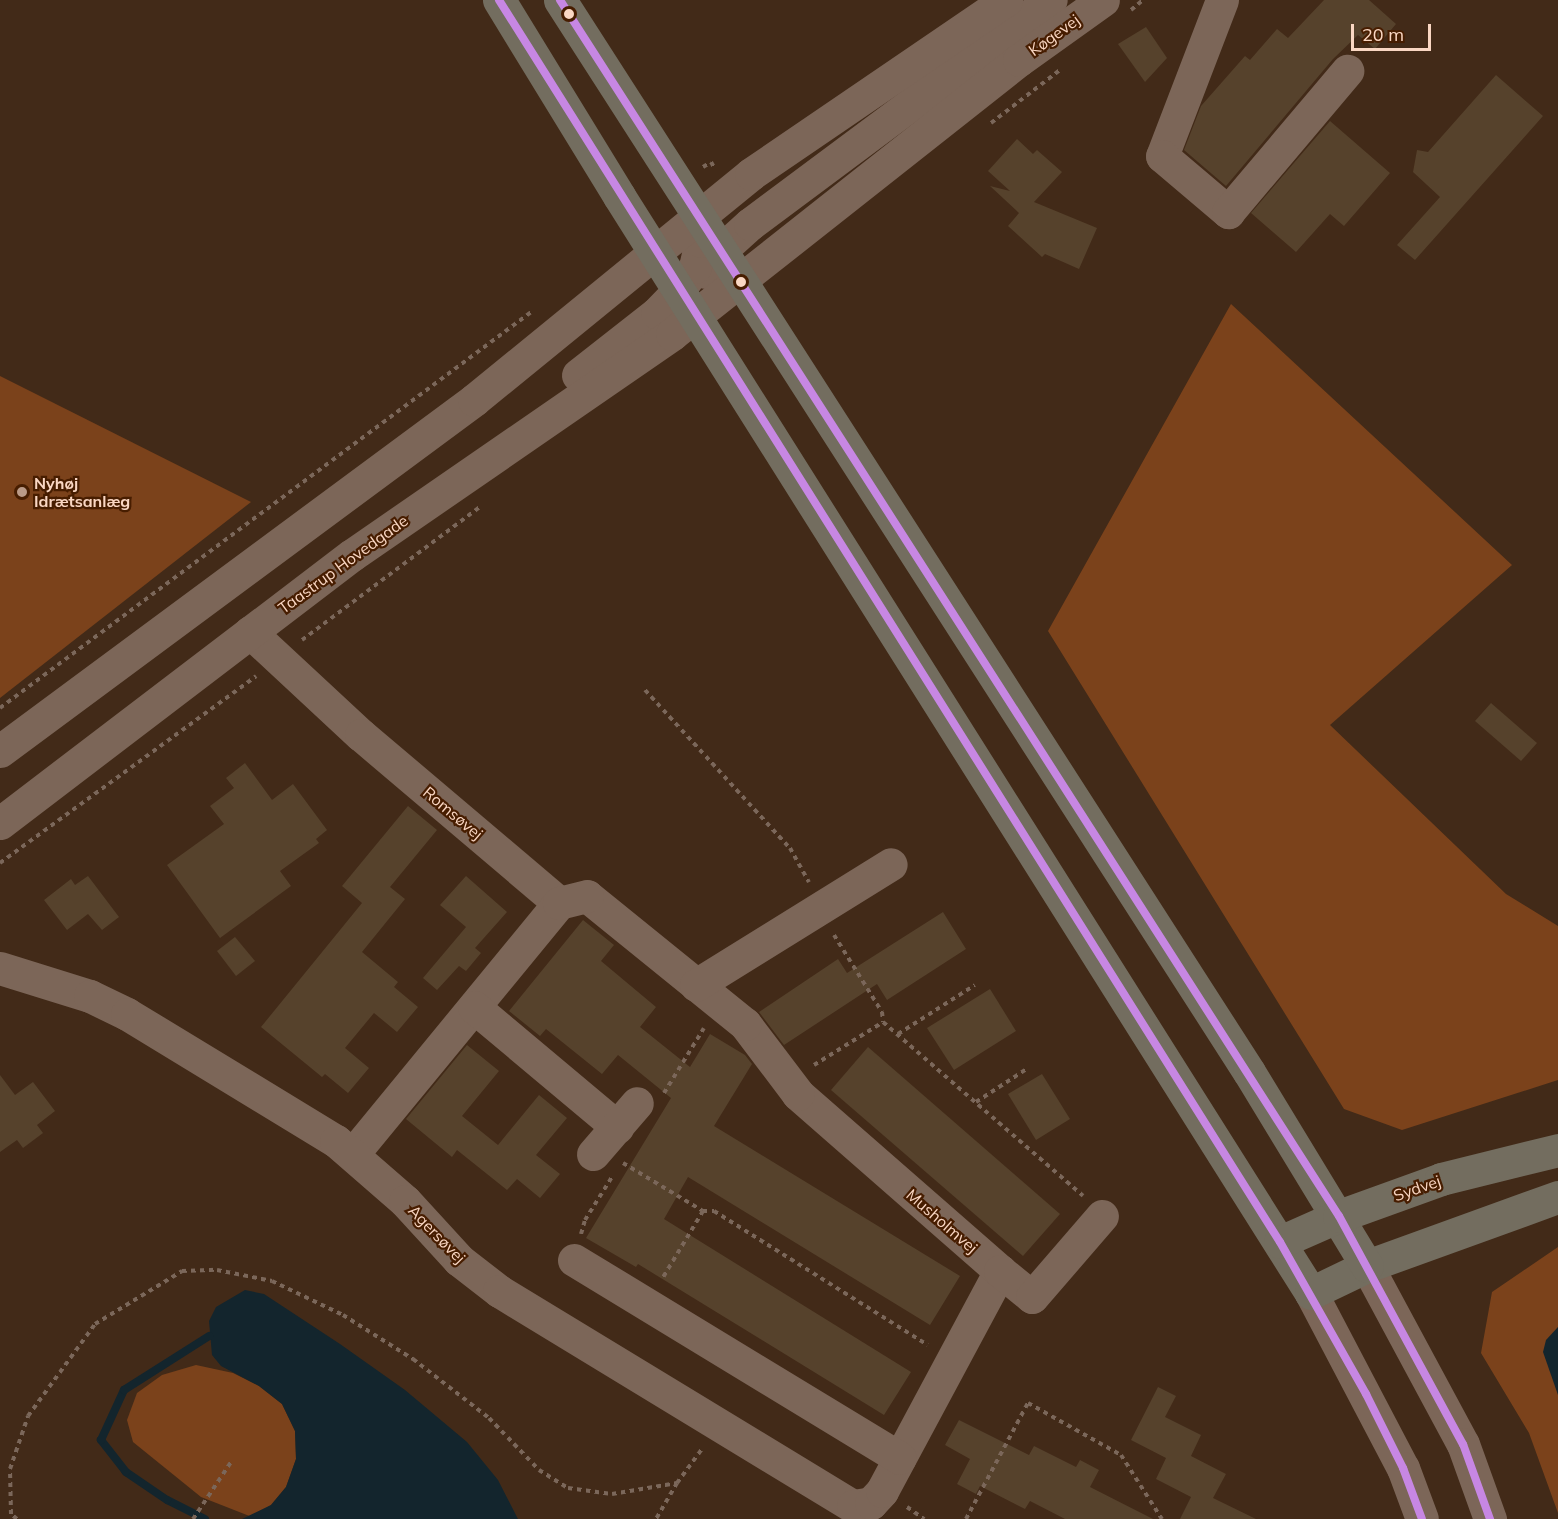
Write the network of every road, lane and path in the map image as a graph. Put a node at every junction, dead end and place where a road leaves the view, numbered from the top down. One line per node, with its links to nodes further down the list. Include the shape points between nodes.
1 (499, 0): 9 (main road)
2 (560, 0): 8 (main road)
3 (1006, 0): 8 (street, via 760,168)
4 (1051, 0): 10 (street, via 750,224)
5 (1102, 0): 11 (street, Køgevej, via 1019,60)
6 (1222, 0): 7 (street, via 1162,156 1228,212)
7 (1347, 71)
8 (697, 217): 9 (street); 10 (main road); 12 (street, via 701,241)
9 (654, 252): 12 (main road); 19 (street, via 465,406)
10 (719, 252): 11 (main road); 12 (street)
11 (738, 282): 12 (street, Køgevej); 42 (main road)
12 (687, 303): 15 (street, Taastrup Hovedgade, via 657,313); 43 (main road)
13 (537, 308): 18 (path)
14 (487, 501): 16 (path)
15 (250, 632): 16 (street, Romsøvej); 20 (street, Taastrup Hovedgade)
16 (279, 658): 21 (path); 23 (street, Romsøvej, via 361,735)
17 (645, 690): 24 (path, via 790,848 806,872)
18 (0, 708)
19 (0, 751)
20 (0, 823)
21 (0, 863)
22 (891, 864): 24 (street)
23 (559, 903): 26 (street, Musholmvej, via 588,896); 29 (street)
24 (818, 909): 26 (street); 30 (path, via 882,1012)
25 (0, 968): 37 (street, Agersøvej, via 90,996 127,1014)
26 (696, 985): 28 (street, Musholmvej)
27 (975, 985): 31 (path)
28 (722, 1005): 33 (street, Musholmvej, via 745,1024); 35 (path)
29 (474, 1006): 35 (street); 37 (street)
30 (884, 1022): 31 (path); 33 (path)
31 (898, 1034): 34 (path)
32 (1028, 1068): 34 (path)
33 (788, 1082): 46 (street, Musholmvej)
34 (976, 1102): 41 (path)
35 (635, 1120): 38 (street); 38 (path)
36 (1558, 1150): 42 (main road, Sydvej, via 1441,1179)
37 (353, 1154): 50 (street, Agersøvej, via 405,1201 459,1260 499,1291)
38 (607, 1158): 40 (path); 44 (path)
39 (1558, 1197): 45 (main road)
40 (703, 1211): 48 (path); 49 (path, via 714,1211)
41 (1102, 1216): 46 (street, Musholmvej, via 1032,1297)
42 (1339, 1216): 43 (main road, Sydvej); 45 (main road)
43 (1280, 1242): 47 (main road)
44 (574, 1260): 48 (street)
45 (1367, 1266): 47 (main road); 62 (street, via 1463,1444)
46 (1000, 1271): 49 (street)
47 (1311, 1293): 61 (street, via 1403,1468)
48 (647, 1305): 51 (street)
49 (952, 1360): 51 (street)
50 (718, 1427): 53 (path); 54 (street, Agersøvej, via 853,1506)
51 (900, 1458): 54 (street)
52 (231, 1462): 56 (path)
53 (677, 1483): 55 (path, via 612,1494 568,1488 539,1470 470,1403 413,1359 342,1315 272,1281 217,1270 182,1271 95,1324 28,1416 10,1469 11,1514); 57 (path)
54 (877, 1497): 58 (path)
55 (17, 1519)
56 (194, 1519)
57 (656, 1519)
58 (924, 1519)
59 (966, 1519): 60 (path, via 1028,1403 1121,1455)
60 (1162, 1519)
61 (1422, 1519)
62 (1491, 1519)

